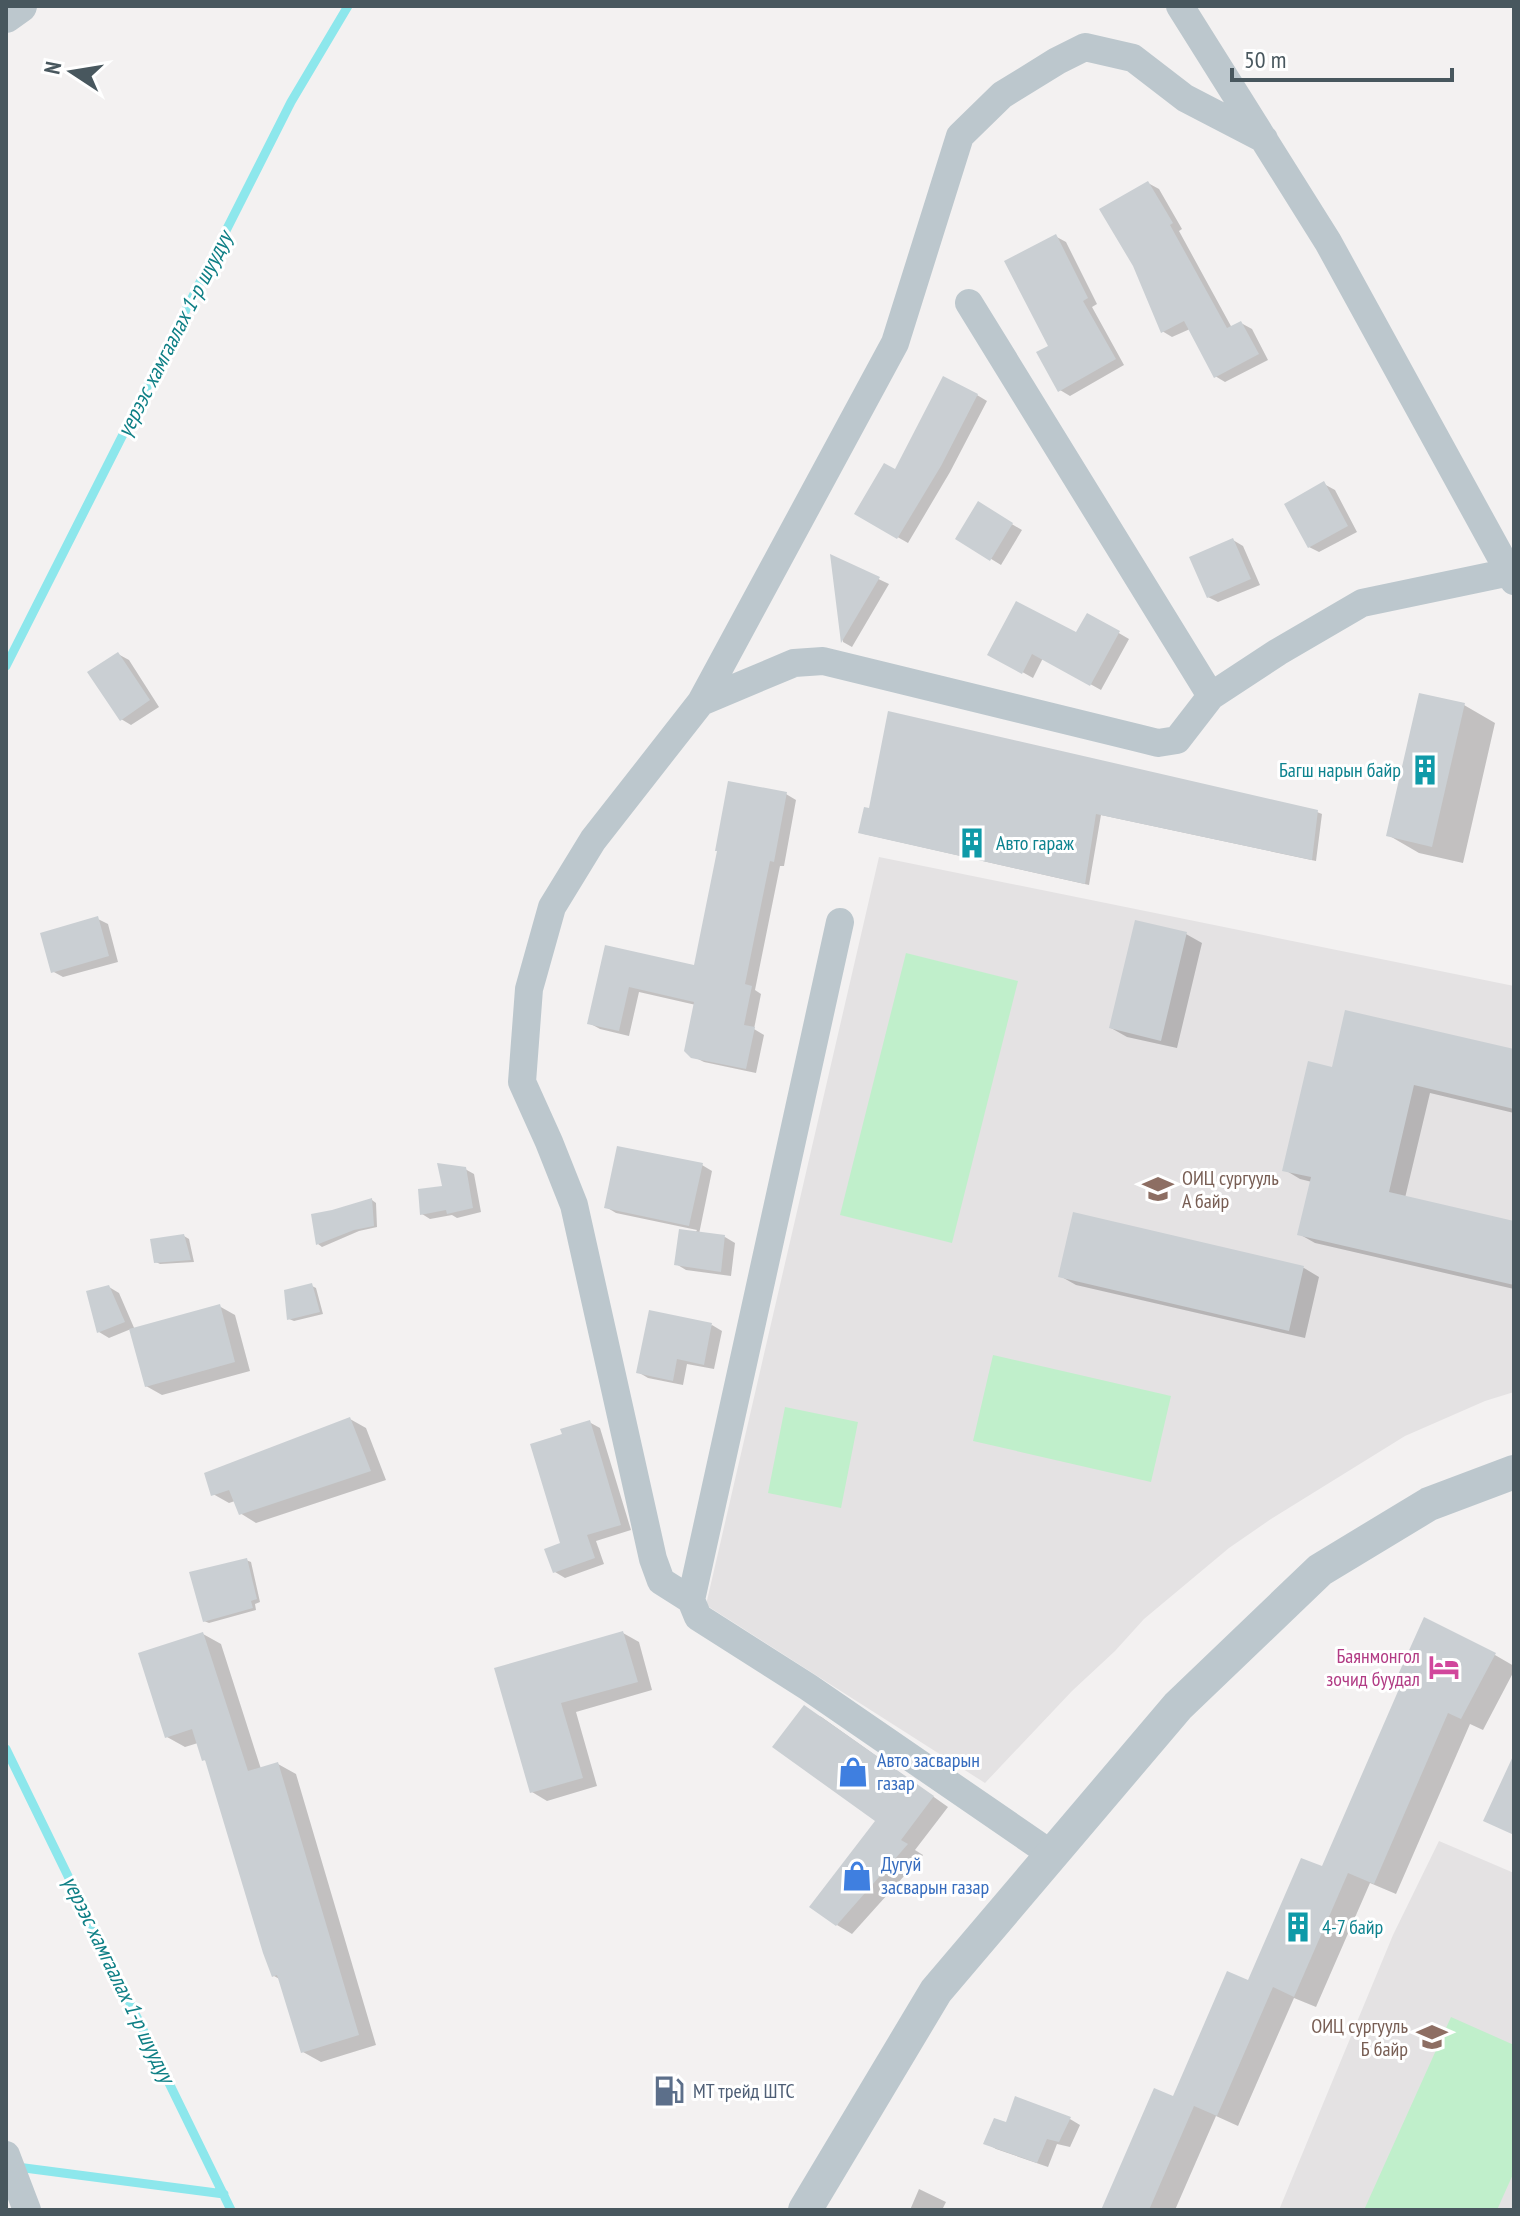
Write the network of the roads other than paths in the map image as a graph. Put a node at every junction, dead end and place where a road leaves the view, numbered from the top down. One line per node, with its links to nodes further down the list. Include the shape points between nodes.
1 (20, 6): 3 (street)
2 (1180, 6): 4 (street)
3 (6, 16)
4 (1264, 139): 6 (street, via 1328,242); 8 (street, via 1185,98 1133,58 1085,47 1002,95 960,136 895,343)
5 (969, 303): 7 (street)
6 (1513, 574): 7 (street, via 1362,603)
7 (1211, 696): 8 (street, via 1177,740 1158,743 823,661 794,663)
8 (701, 702): 11 (street, via 593,840 552,907 529,989 522,1082 574,1205 653,1559 661,1581)
9 (840, 922): 11 (street)
10 (1514, 1472): 12 (street, via 1429,1504 1320,1570 1178,1706)
11 (691, 1600): 12 (street, via 698,1617)
12 (1051, 1854): 15 (street, via 936,1991)
13 (6, 2155): 14 (street)
14 (27, 2210)
15 (805, 2210)

